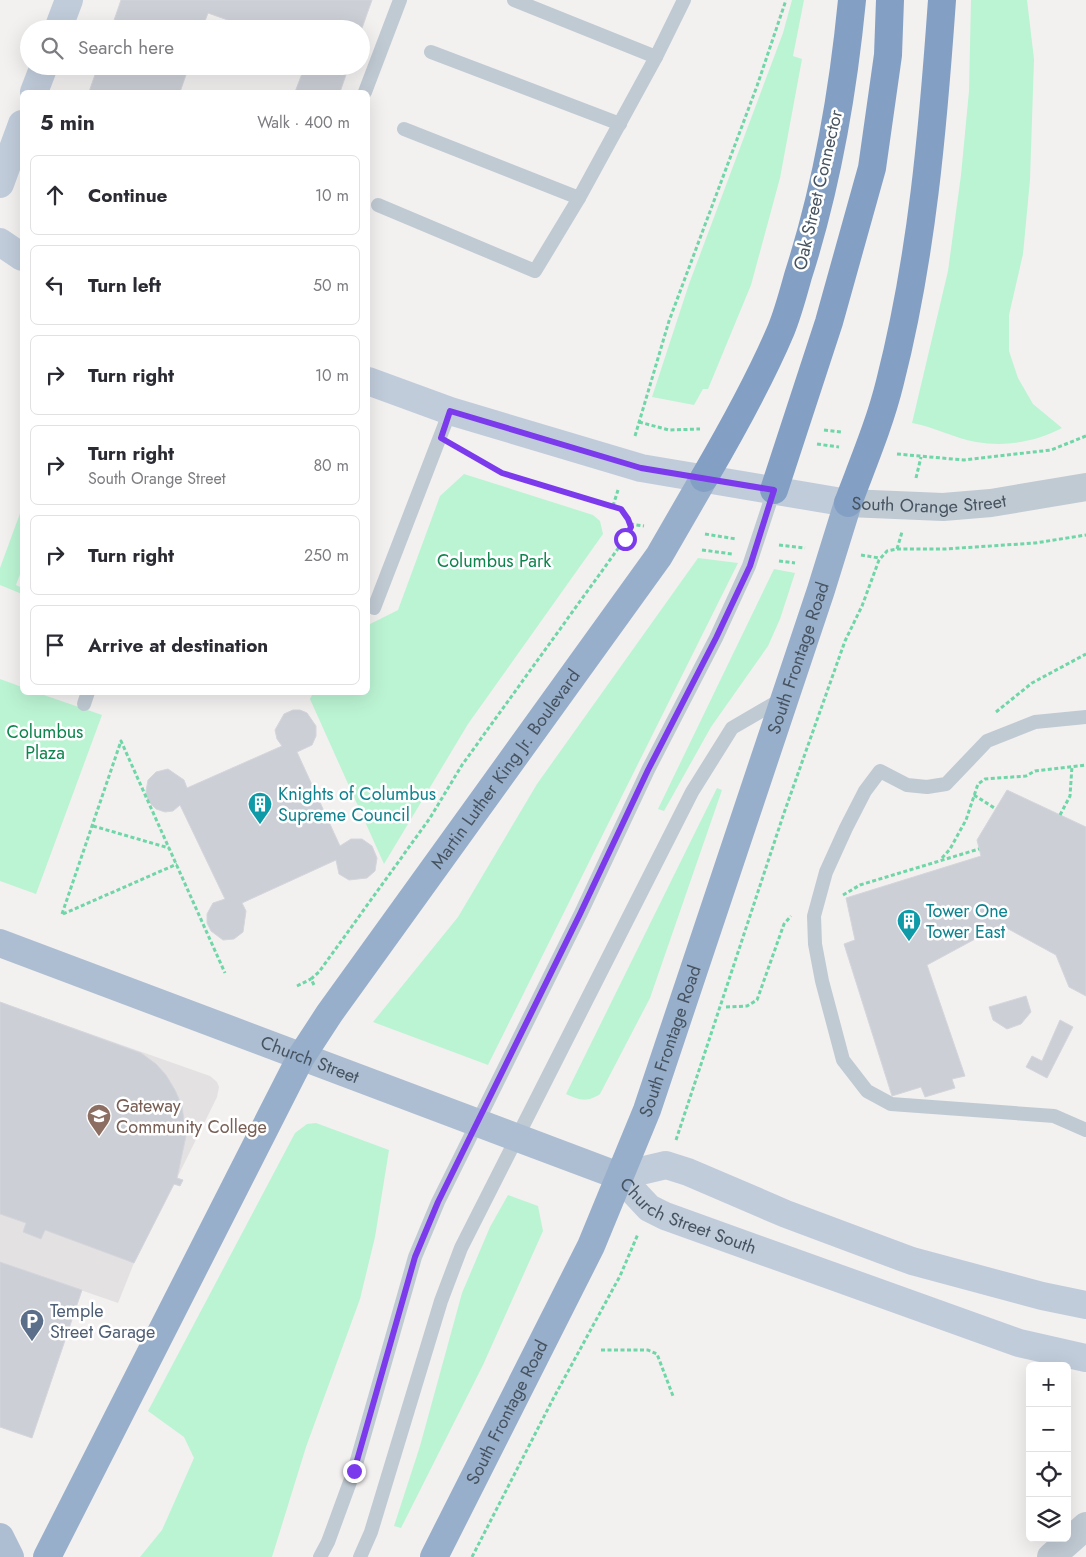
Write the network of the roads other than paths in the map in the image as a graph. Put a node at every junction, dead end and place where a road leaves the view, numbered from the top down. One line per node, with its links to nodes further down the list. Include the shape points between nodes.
1 (70, 0): 8 (main road)
2 (400, 0): 13 (lane)
3 (514, 0): 10 (lane)
4 (684, 0): 10 (lane)
5 (852, 0): 24 (highway, Oak Street Connector, via 844,78 811,236 782,328 746,405)
6 (890, 0): 26 (highway, via 888,55 872,168 829,322)
7 (942, 0): 27 (highway, via 932,139 914,264 890,382)
8 (62, 20)
9 (431, 52): 14 (lane)
10 (656, 57): 14 (lane)
11 (41, 75): 12 (main road)
12 (35, 90)
13 (366, 90)
14 (620, 124): 18 (lane)
15 (20, 129): 17 (main road)
16 (404, 129): 18 (lane)
17 (0, 184)
18 (580, 198): 19 (lane, via 535,271)
19 (378, 205)
20 (0, 242): 21 (main road)
21 (20, 256)
22 (370, 381): 23 (main road, South Orange Street)
23 (450, 411): 24 (main road, South Orange Street, via 641,468); 28 (lane)
24 (704, 478): 26 (main road, South Orange Street); 32 (highway, Martin Luther King Jr. Boulevard, via 653,564)
25 (1086, 487): 27 (street, South Orange Street, via 991,504 943,507)
26 (774, 490): 27 (main road, South Orange Street); 41 (lane, via 750,566 438,1202 415,1257 354,1471)
27 (848, 503): 29 (highway, South Frontage Road)
28 (374, 608)
29 (785, 697): 34 (highway, South Frontage Road, via 646,1110); 42 (lane, via 732,728 692,792 461,1248 441,1301 371,1532)
30 (1086, 717): 33 (lane, via 1035,722 987,741 946,784 927,787 907,785 880,771 865,791 846,828 826,872 814,916 822,981 843,1060 867,1091 891,1104 1054,1116)
31 (0, 944): 32 (main road, Church Street)
32 (301, 1057): 34 (main road, Church Street); 40 (highway, Martin Luther King Jr. Boulevard)
33 (1086, 1130)
34 (619, 1176): 35 (main road, Church Street South, via 666,1165 912,1261); 36 (main road, Church Street South, via 649,1208 665,1216 1019,1343); 43 (highway, South Frontage Road, via 591,1246)
35 (1086, 1305)
36 (1086, 1358)
37 (1086, 1526): 44 (street)
38 (0, 1537): 39 (main road)
39 (10, 1557)
40 (47, 1557)
41 (320, 1557)
42 (360, 1557)
43 (434, 1557)
44 (1053, 1557)

